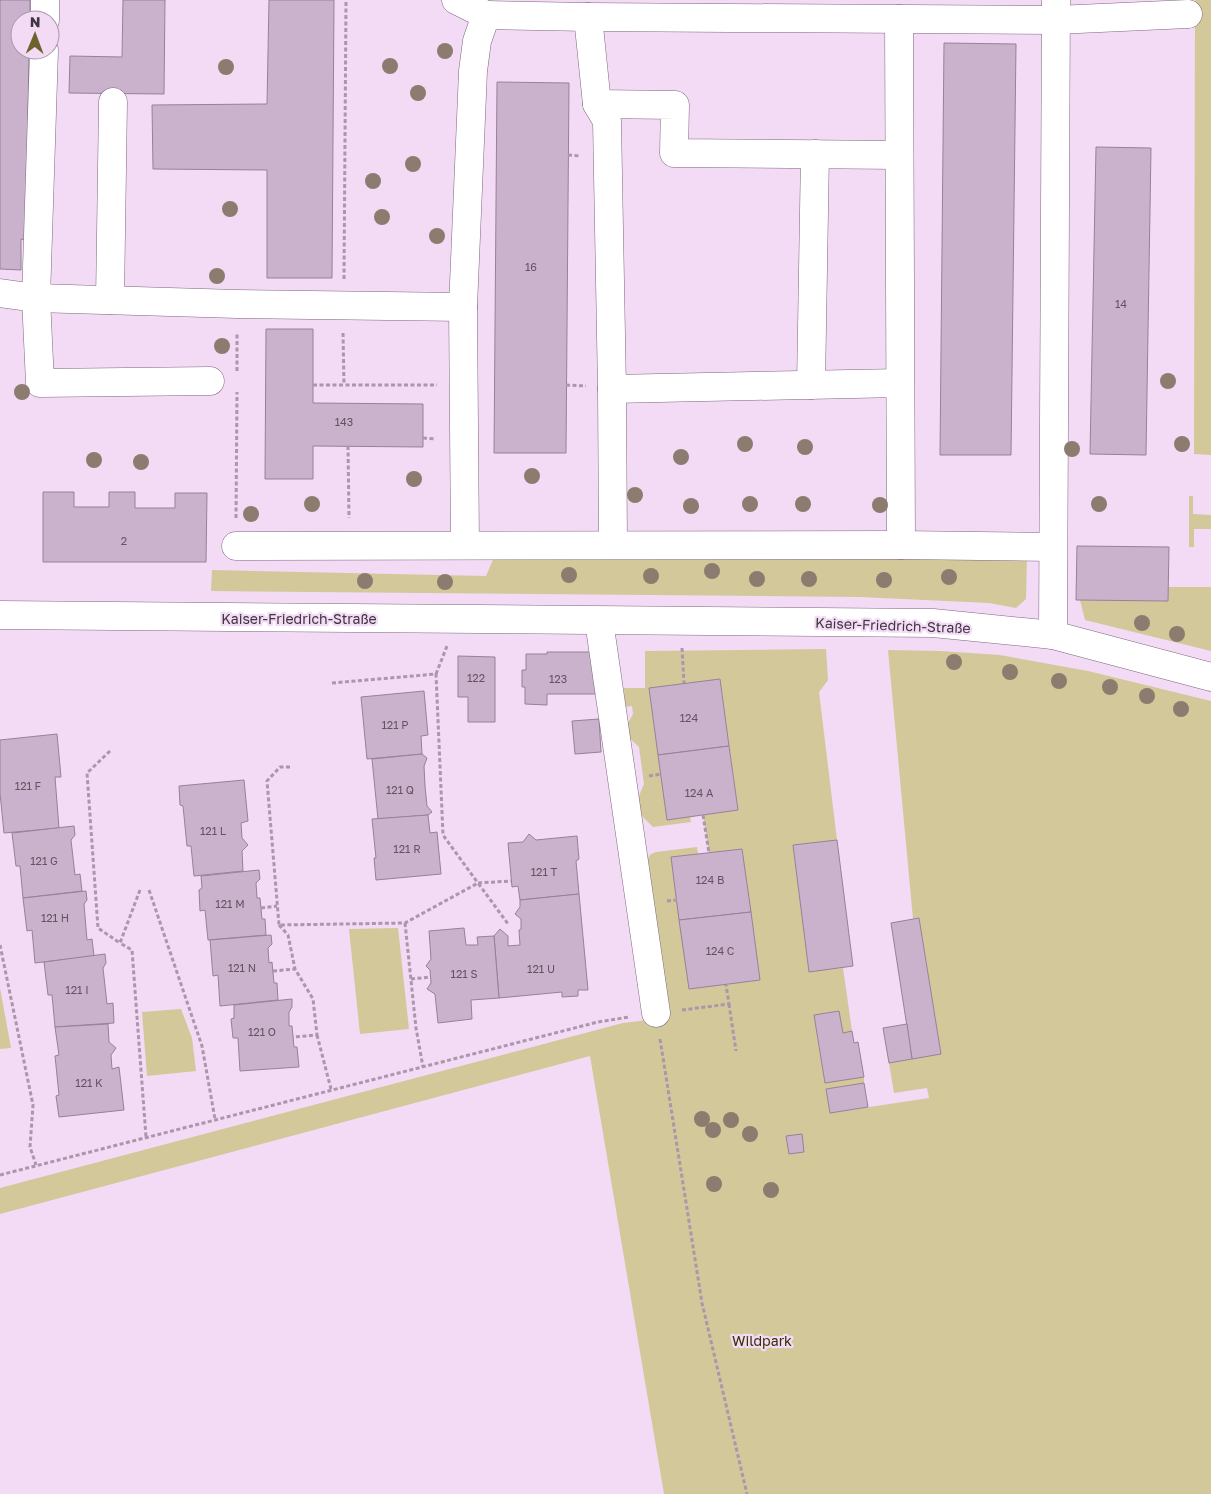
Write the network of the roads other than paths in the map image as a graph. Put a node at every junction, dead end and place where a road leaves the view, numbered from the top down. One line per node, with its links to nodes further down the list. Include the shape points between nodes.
1 (456, 0): 5 (street)
2 (964, 9): 3 (street); 7 (street)
3 (1056, 10): 4 (street); 25 (street)
4 (1188, 14)
5 (486, 15): 6 (street); 16 (street, via 477,41 473,71)
6 (588, 18): 7 (street); 10 (street)
7 (899, 19): 12 (street)
8 (44, 60): 14 (street)
9 (113, 102): 15 (street)
10 (597, 104): 11 (street, via 674,105 674,153); 20 (street, via 607,121)
11 (815, 154): 12 (street); 19 (street)
12 (899, 155): 18 (street)
13 (0, 293): 14 (street)
14 (36, 298): 15 (street); 17 (street, via 40,383)
15 (110, 300): 16 (street)
16 (463, 307): 21 (street)
17 (210, 381)
18 (900, 383): 19 (street); 23 (street)
19 (812, 385): 20 (street)
20 (612, 389): 22 (street)
21 (464, 545): 22 (street); 24 (street)
22 (613, 545): 23 (street)
23 (900, 545): 25 (street)
24 (236, 546)
25 (1053, 547): 28 (street)
26 (0, 615): 27 (street, Kaiser-Friedrich-Straße)
27 (598, 621): 28 (street, Kaiser-Friedrich-Straße, via 933,623); 30 (street)
28 (1053, 634): 29 (street, Kaiser-Friedrich-Straße)
29 (1211, 677)
30 (656, 1013)

